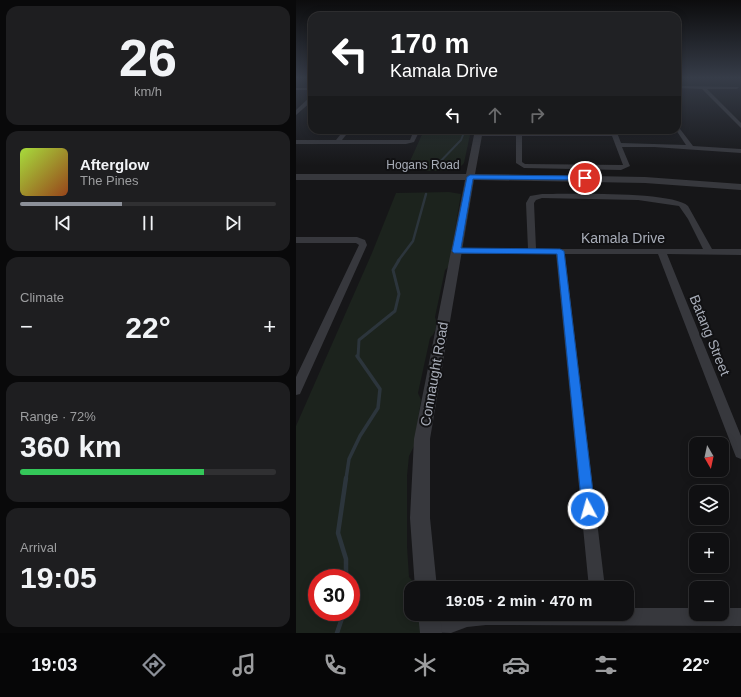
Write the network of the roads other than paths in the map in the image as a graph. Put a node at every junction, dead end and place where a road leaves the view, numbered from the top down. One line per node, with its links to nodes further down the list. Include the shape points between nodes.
1 (723, 108): 2 (street)
2 (741, 126)
3 (681, 133): 12 (street)
4 (344, 134): 10 (street)
5 (415, 134): 10 (street, via 412,141 406,142)
6 (479, 134): 14 (street, Connaught Road)
7 (518, 134): 11 (street, via 519,163 524,166 621,168 627,166)
8 (615, 134): 11 (street)
9 (296, 142): 10 (street)
10 (338, 142)
11 (619, 144): 12 (street)
12 (691, 148): 13 (street)
13 (741, 151)
14 (471, 175): 15 (street, Hogans Road); 16 (street, Hogans Road); 17 (street, Hogans Road, via 645,180); 18 (street, Hogans Road); 20 (street, Connaught Road)
15 (296, 177)
16 (296, 185)
17 (741, 187)
18 (741, 194)
19 (296, 240): 26 (street, via 357,240 363,245)
20 (456, 251): 21 (street, Kamala Drive); 28 (street, Connaught Road, via 422,445 420,518)
21 (532, 251): 22 (street, Kamala Drive); 24 (street, via 530,203 533,198 542,196 678,202 684,206)
22 (560, 251): 23 (street, Kamala Drive); 29 (street)
23 (661, 251): 24 (street, Kamala Drive); 27 (street, Batang Street)
24 (709, 252): 25 (street, Kamala Drive)
25 (741, 252)
26 (296, 390)
27 (741, 452)
28 (425, 581)
29 (596, 581)
30 (634, 615): 31 (street)
31 (741, 617)
32 (453, 621): 33 (street)
33 (430, 626)

